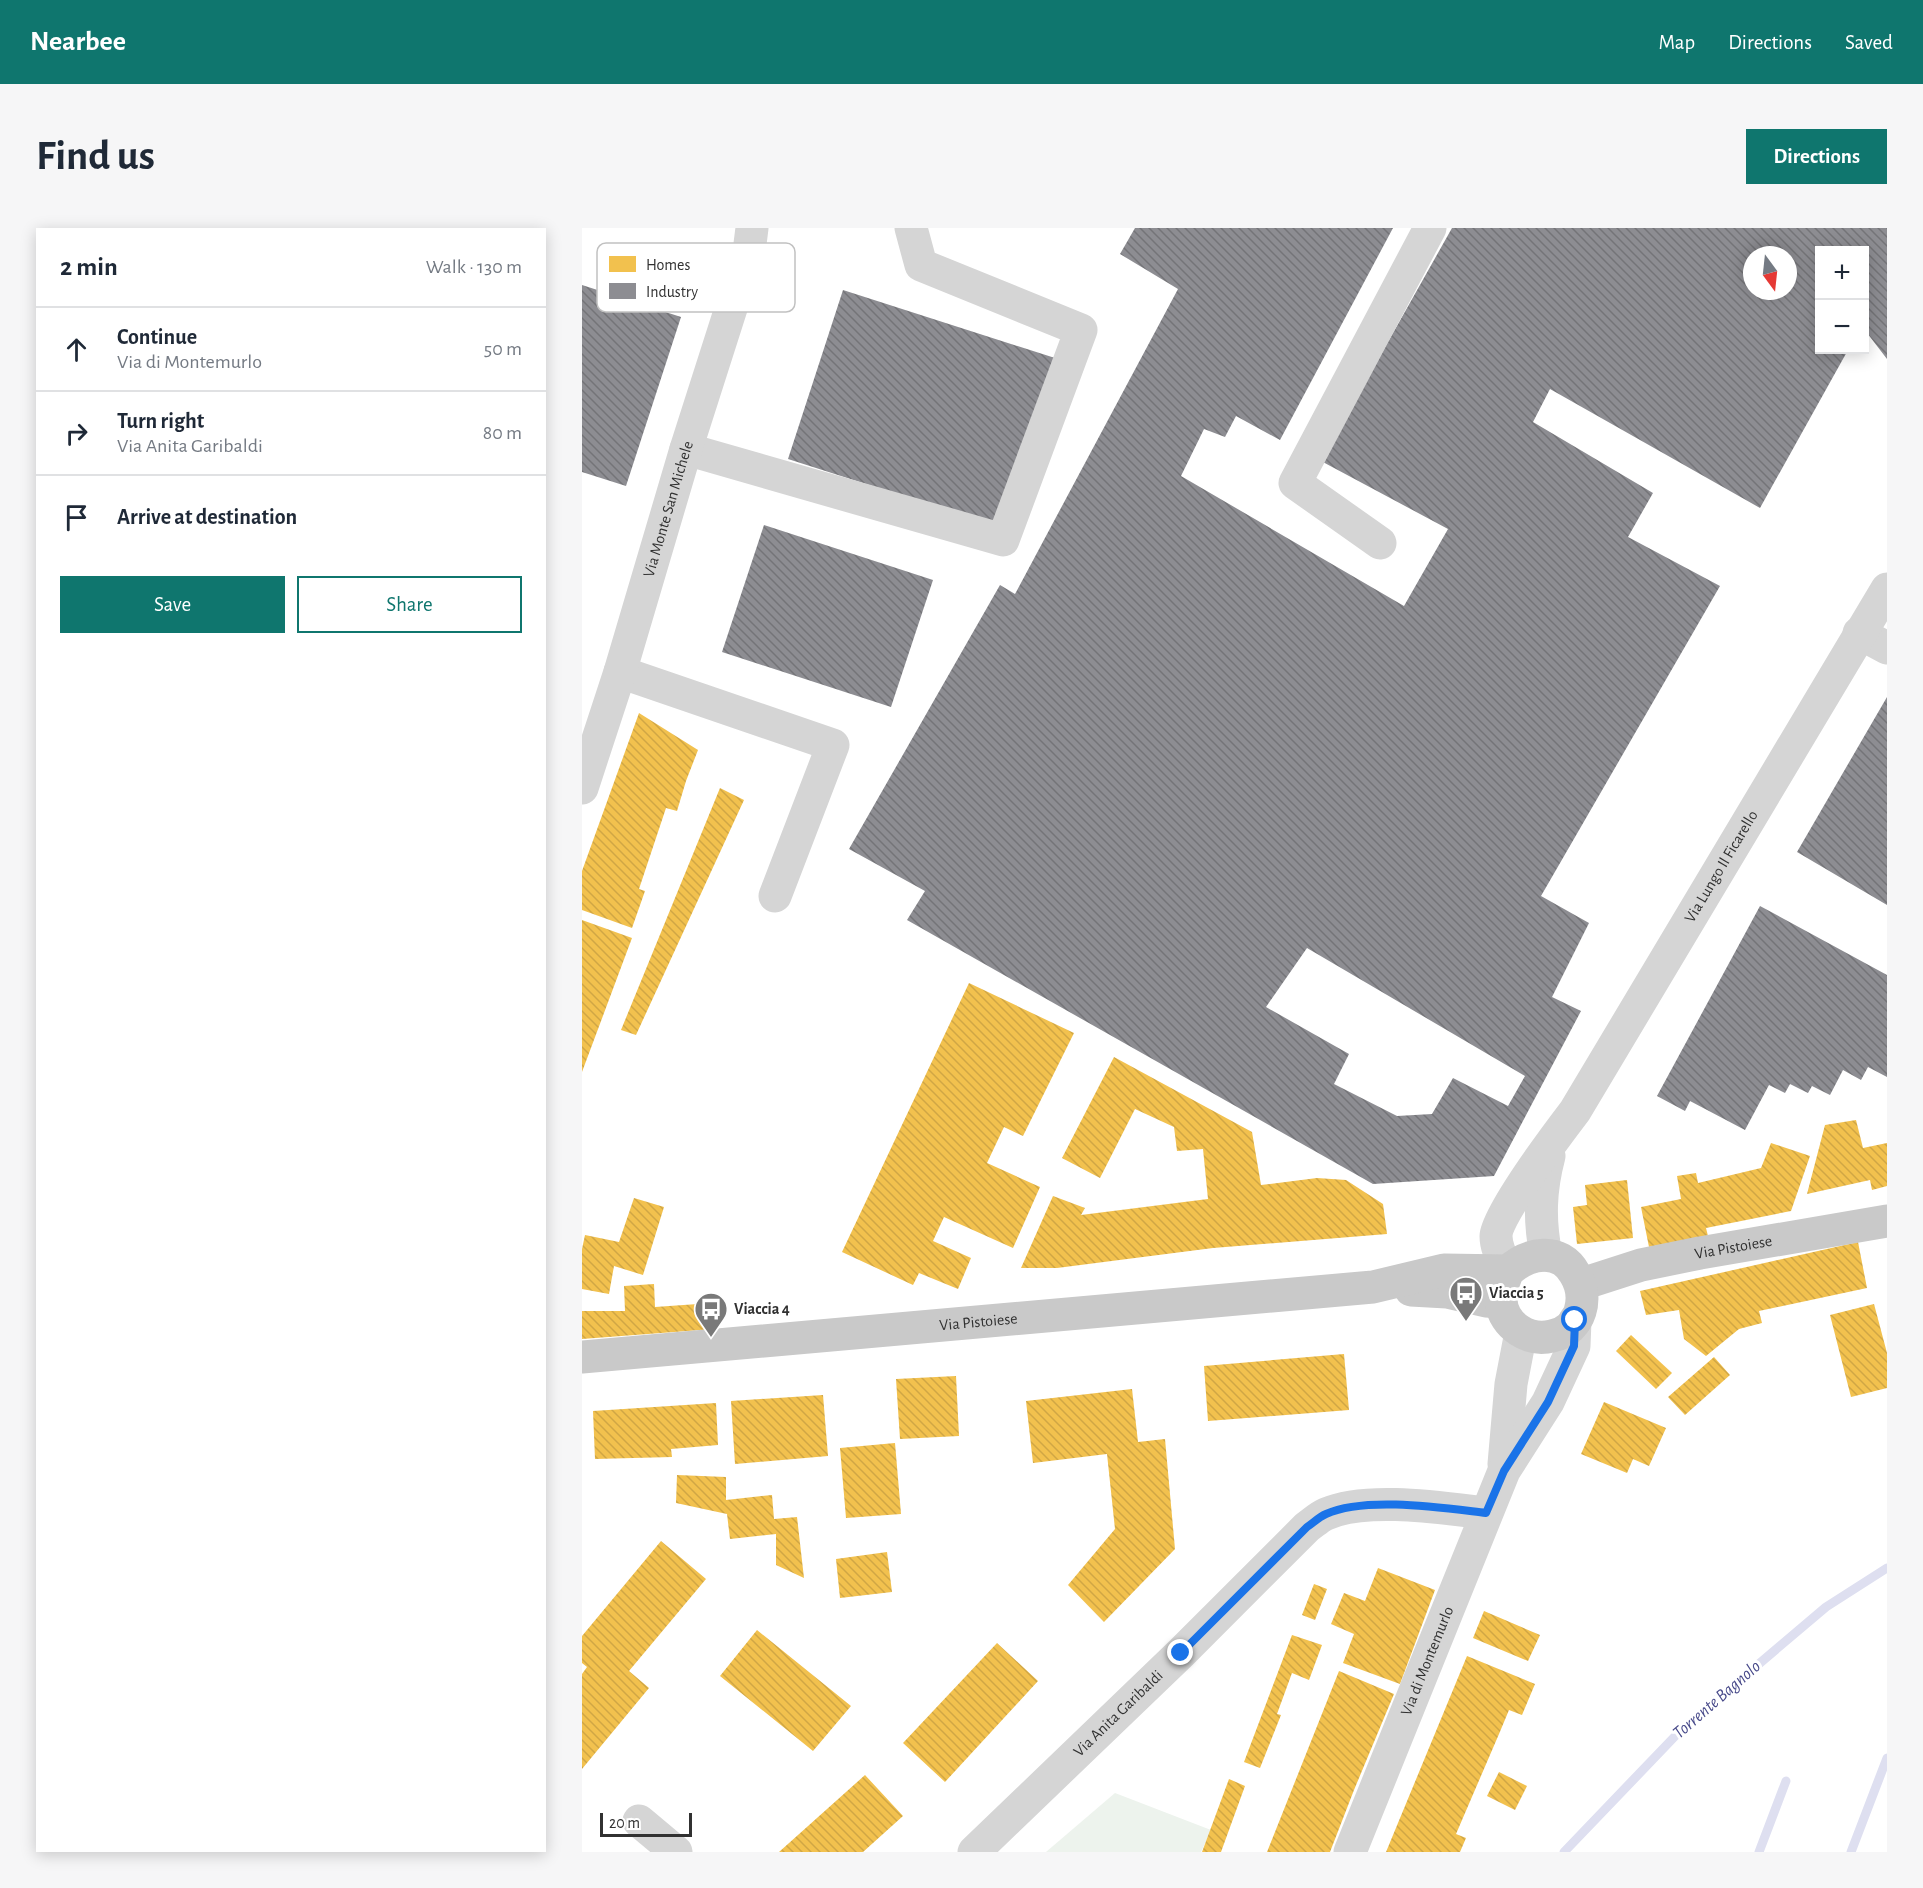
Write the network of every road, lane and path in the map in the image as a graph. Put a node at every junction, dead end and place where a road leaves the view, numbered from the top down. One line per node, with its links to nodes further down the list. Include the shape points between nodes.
1 (752, 228): 4 (street, Via Monte San Michele)
2 (911, 228): 6 (street, via 921,265 1081,330 1003,540)
3 (1430, 228): 7 (street, via 1294,483)
4 (750, 243)
5 (730, 312): 6 (street, Via Monte San Michele)
6 (686, 449): 10 (street, Via Monte San Michele)
7 (1380, 543)
8 (1887, 589): 9 (street, Via Lungo Il Ficarello)
9 (1873, 640): 13 (street, Via Lungo Il Ficarello)
10 (620, 672): 11 (street, Via Monte San Michele); 12 (street, via 833,746)
11 (582, 788)
12 (775, 896)
13 (1552, 1142): 15 (street, Via Lungo Il Ficarello, via 1540,1198); 16 (street, Via Lungo Il Ficarello, via 1500,1222 1497,1247)
14 (1887, 1221): 17 (main road, Via Pistoiese, via 1641,1265)
15 (1546, 1255): 16 (main road, via 1531,1256); 17 (main road, via 1572,1267)
16 (1508, 1271): 18 (main road, Via Pistoiese, via 1444,1270); 19 (main road)
17 (1581, 1284): 20 (main road, via 1584,1297)
18 (1373, 1287): 19 (main road, Via Pistoiese, via 1447,1292); 22 (main road, Via Pistoiese)
19 (1501, 1302): 21 (main road, via 1508,1320)
20 (1575, 1320): 21 (main road, via 1553,1336 1535,1337); 23 (street, Via di Montemurlo, via 1570,1356 1548,1402)
21 (1521, 1332): 23 (street, Via di Montemurlo, via 1511,1384)
22 (582, 1357)
23 (1504, 1471): 24 (street, Via di Montemurlo)
24 (1486, 1513): 27 (street, Via Anita Garibaldi, via 1379,1504 1326,1514 1307,1527); 28 (street, Via di Montemurlo)
25 (639, 1821): 26 (street)
26 (676, 1852)
27 (974, 1852)
28 (1350, 1852)

